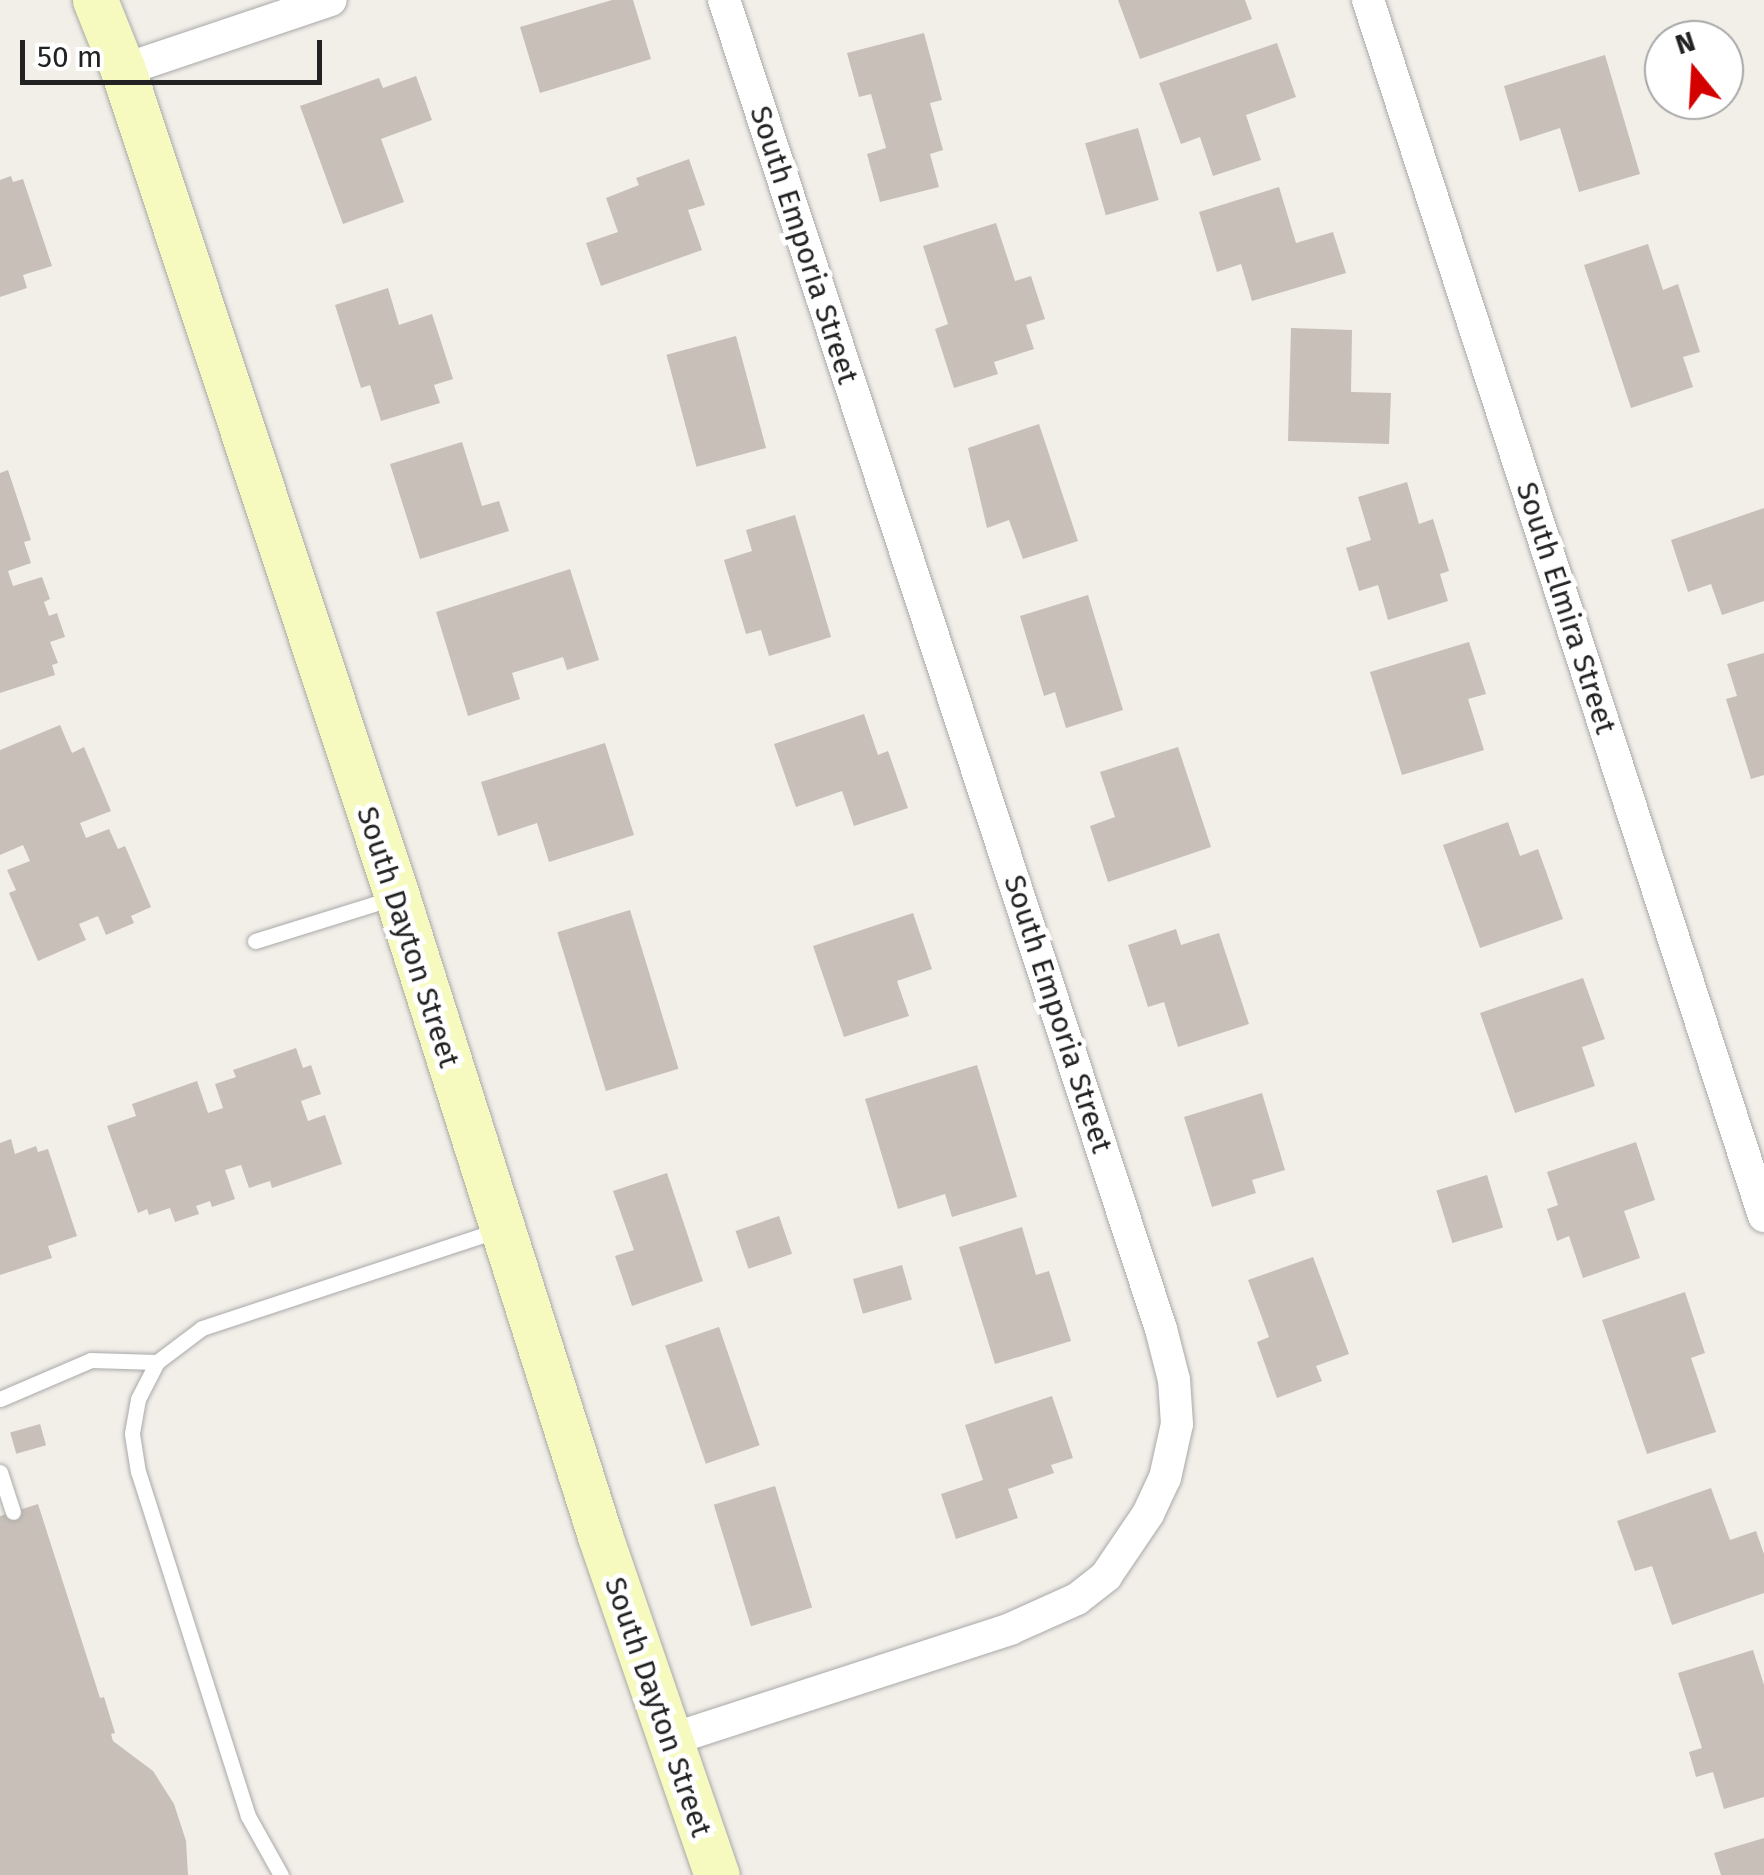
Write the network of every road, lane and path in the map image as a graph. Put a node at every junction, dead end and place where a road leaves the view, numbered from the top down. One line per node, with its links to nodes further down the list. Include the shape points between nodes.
1 (94, 0): 5 (street, South Dayton Street)
2 (331, 0): 5 (street)
3 (724, 0): 14 (street, South Emporia Street, via 1161,1329 1176,1424 1148,1514 1106,1576 1077,1600 1010,1629)
4 (1368, 0): 8 (street, South Elmira Street)
5 (123, 70): 6 (street, South Dayton Street)
6 (397, 896): 7 (lane); 9 (street, South Dayton Street)
7 (254, 941)
8 (1764, 1216)
9 (499, 1230): 10 (lane, via 202,1328); 14 (street, South Dayton Street)
10 (157, 1362): 11 (lane, via 91,1360); 15 (lane, via 132,1426 138,1472 248,1816)
11 (0, 1399)
12 (0, 1472): 13 (lane)
13 (13, 1512)
14 (668, 1740): 16 (street, South Dayton Street)
15 (281, 1875)
16 (717, 1875)

